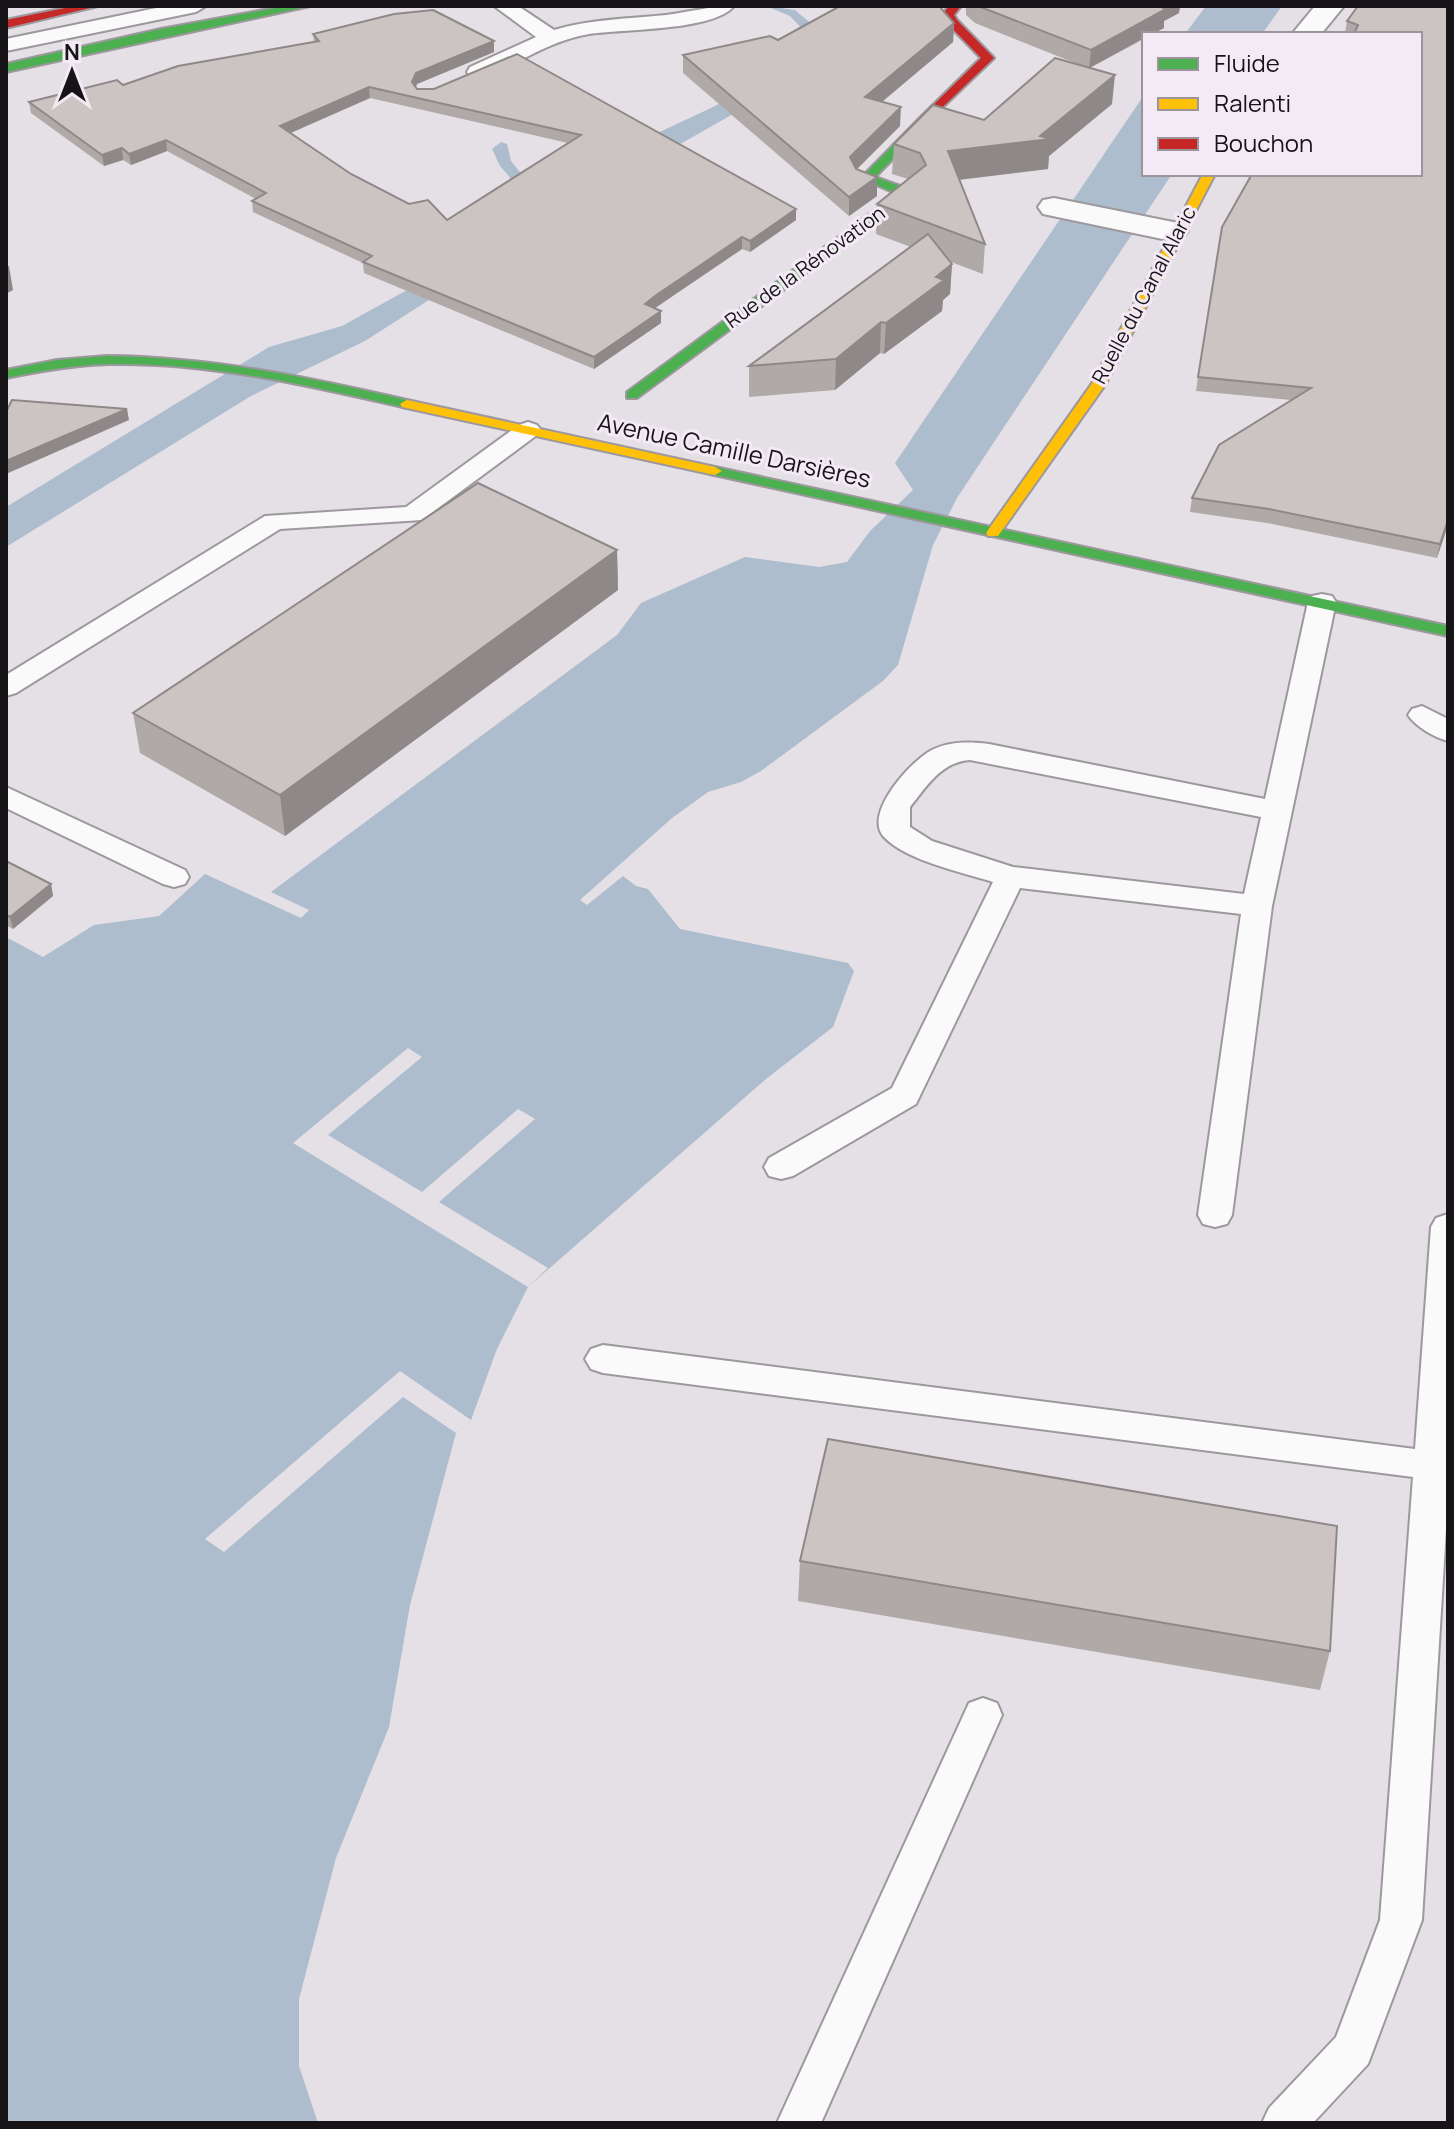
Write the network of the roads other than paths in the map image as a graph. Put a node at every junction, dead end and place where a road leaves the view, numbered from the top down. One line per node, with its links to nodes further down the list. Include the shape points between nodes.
1 (92, 6): 8 (main road)
2 (196, 6): 11 (lane)
3 (304, 6): 12 (main road)
4 (504, 6): 10 (lane)
5 (724, 6): 10 (lane, via 697,16 570,32)
6 (955, 6): 18 (main road, Rue de la Rénovation, via 948,15 952,24 988,58 867,178 906,193)
7 (1330, 6): 9 (street)
8 (6, 24)
9 (1308, 32)
10 (553, 39): 13 (lane)
11 (6, 45)
12 (6, 68)
13 (464, 77)
14 (1207, 176): 16 (main road, Ruelle du Canal Alaric)
15 (1054, 207): 16 (street)
16 (1164, 229): 20 (main road, Ruelle du Canal Alaric, via 1111,363 1062,441)
17 (6, 374): 19 (main road, Avenue Camille Darsières, via 62,360 129,355 215,364)
18 (632, 395)
19 (528, 430): 20 (main road, Avenue Camille Darsières); 23 (lane, via 413,514 274,522)
20 (993, 533): 21 (main road, Avenue Camille Darsières)
21 (1322, 602): 22 (main road, Avenue Camille Darsières); 27 (lane)
22 (1448, 631)
23 (6, 687)
24 (1422, 715): 25 (lane)
25 (1448, 732)
26 (6, 796): 28 (lane)
27 (1277, 811): 29 (lane, via 961,748 939,755 895,805 895,831 922,848); 30 (lane)
28 (174, 877)
29 (1010, 877): 30 (lane); 31 (lane, via 905,1096)
30 (1257, 906): 32 (lane)
31 (781, 1167)
32 (1215, 1215)
33 (1448, 1227): 35 (lane)
34 (603, 1359): 35 (lane)
35 (1430, 1465): 38 (lane, via 1401,1920 1353,2050)
36 (983, 1715): 37 (lane)
37 (799, 2123)
38 (1284, 2123)

